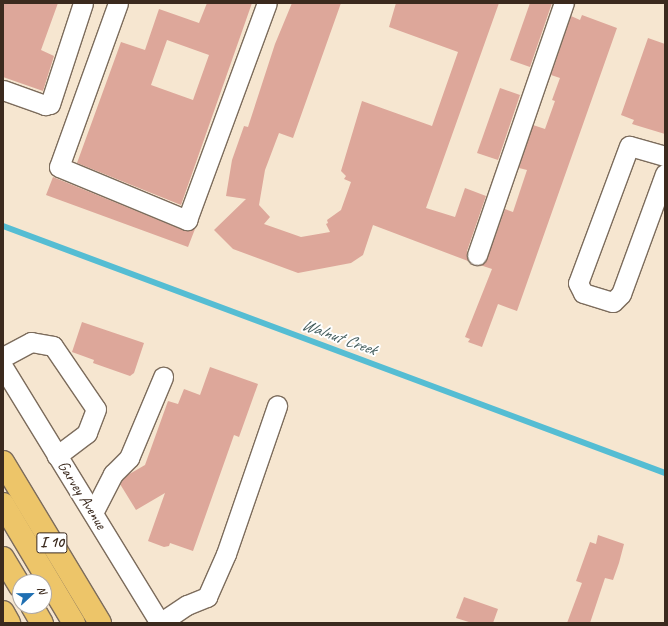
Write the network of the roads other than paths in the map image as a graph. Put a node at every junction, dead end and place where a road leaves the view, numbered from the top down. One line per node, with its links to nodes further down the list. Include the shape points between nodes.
1 (83, 3): 5 (street, via 50,104 45,105)
2 (118, 3): 3 (street, via 59,167 187,220)
3 (267, 3)
4 (564, 3): 8 (street)
5 (3, 90)
6 (665, 156): 7 (street, via 629,146 578,283 583,292 613,302 621,294)
7 (665, 174)
8 (477, 255)
9 (3, 357): 13 (street, via 31,342 53,346 96,408 87,433)
10 (3, 367): 13 (street, Garvey Avenue)
11 (163, 377): 16 (street, via 129,458 113,474)
12 (277, 406): 25 (street, via 226,554 207,597 187,605)
13 (57, 456): 16 (street, Garvey Avenue)
14 (3, 462): 24 (highway, I 10)
15 (3, 504): 23 (highway)
16 (93, 513): 25 (street, Garvey Avenue)
17 (3, 558): 18 (highway)
18 (13, 574)
19 (3, 612): 21 (highway)
20 (37, 614): 22 (highway)
21 (9, 623)
22 (42, 623)
23 (74, 623)
24 (100, 623)
25 (160, 623)

